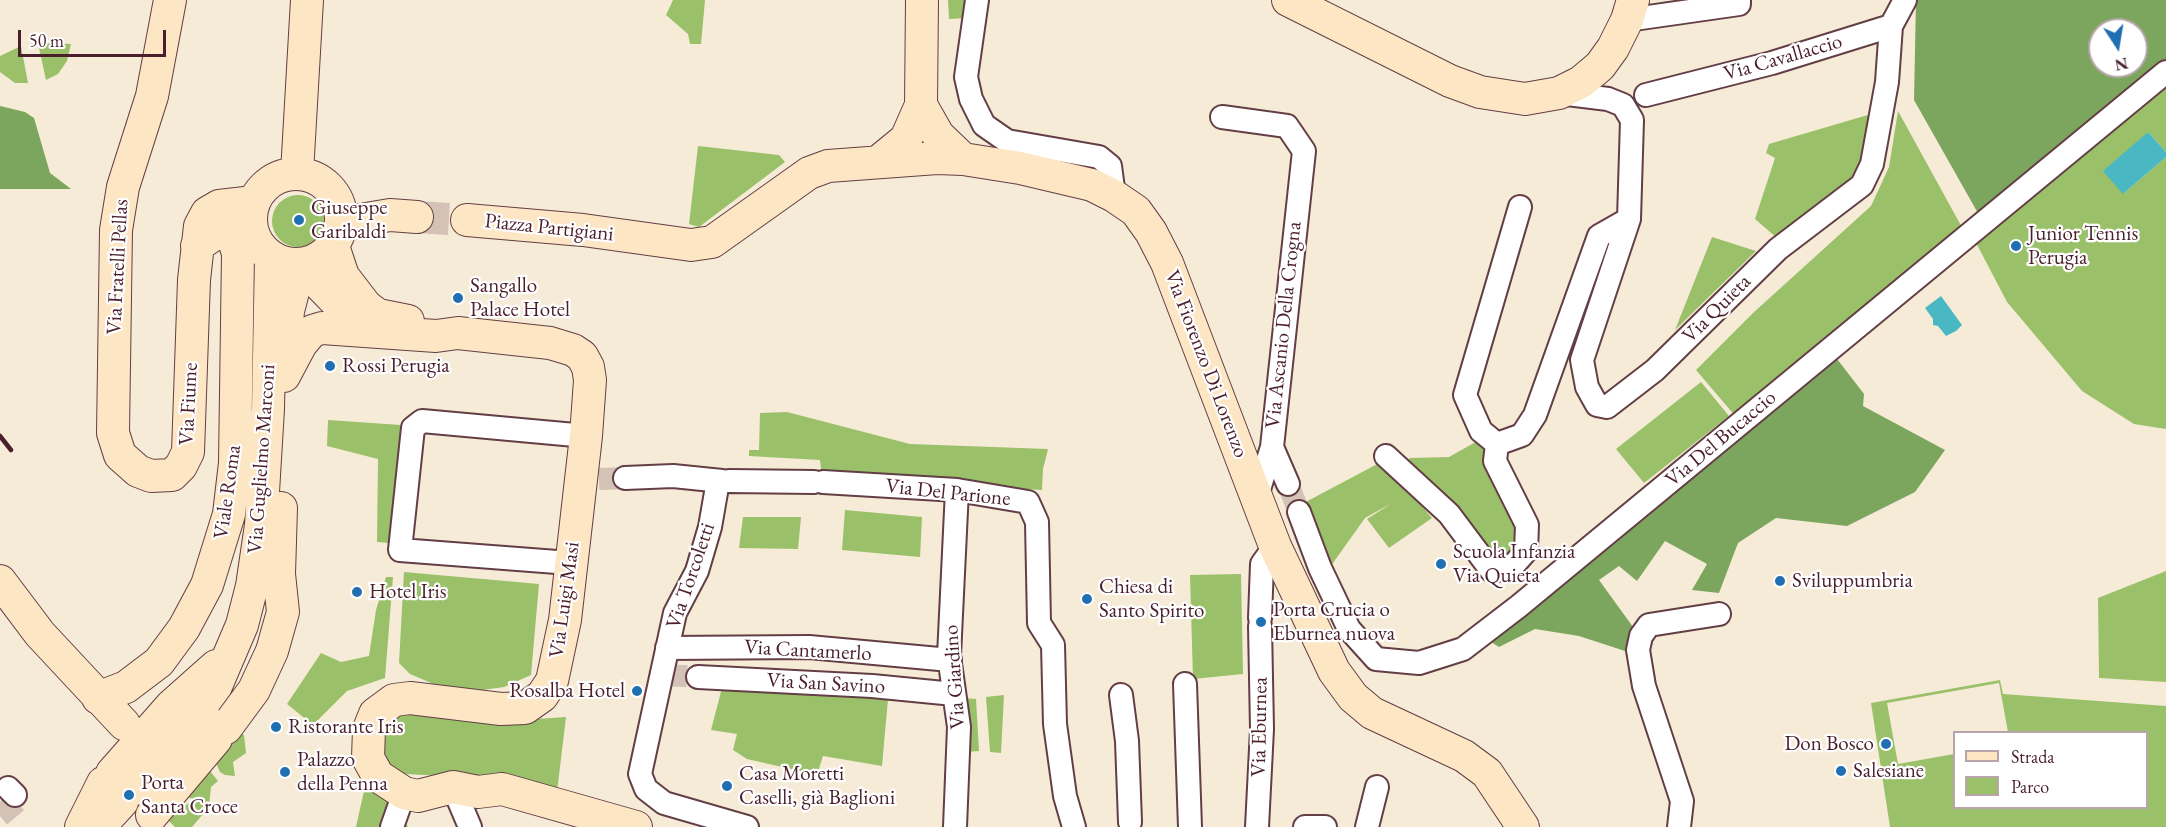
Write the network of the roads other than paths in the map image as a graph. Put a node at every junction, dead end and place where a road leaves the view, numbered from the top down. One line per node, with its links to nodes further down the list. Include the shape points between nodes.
1 (170, 0): 27 (street, Via Fratelli Pellas, via 152,96 123,187 116,230)
2 (307, 0): 21 (street, via 300,116)
3 (922, 0): 13 (street)
4 (976, 0): 17 (street, via 966,77 971,99 984,125 1007,141 1099,157 1110,166)
5 (1739, 0): 8 (street, via 1739,4)
6 (1905, 0): 9 (street)
7 (1299, 3): 11 (street, via 1450,81 1480,92 1525,99)
8 (1630, 10): 11 (street, via 1600,66)
9 (1891, 26): 12 (street, Via Cavallaccio, via 1772,63); 19 (street, Via Quieta, via 1887,82 1872,164 1862,185 1778,249 1655,370 1607,408 1597,405 1587,387 1582,360)
10 (2166, 72): 37 (street, Via Del Bucaccio, via 1463,650 1419,663 1376,659 1349,629)
11 (1559, 93): 19 (street, Via Quieta, via 1608,99 1623,105 1632,120)
12 (1646, 95)
13 (921, 105): 15 (street, via 938,135); 16 (street, via 906,139)
14 (1222, 117): 30 (street, Via Ascanio Della Crogna, via 1287,126 1304,151)
15 (963, 159): 16 (street, Via Fiorenzo Di Lorenzo); 17 (street, Via Fiorenzo Di Lorenzo, via 1092,185)
16 (878, 162): 24 (street, Via Fiorenzo Di Lorenzo, via 828,166 796,181 712,242 691,245)
17 (1114, 196): 36 (street, Via Fiorenzo Di Lorenzo, via 1136,211 1167,263)
18 (1520, 207): 29 (street, via 1465,395 1481,431)
19 (1629, 219): 29 (street, via 1599,236 1535,415 1522,435)
20 (467, 220): 24 (street, Piazza Partigiani)
21 (271, 223): 22 (street, via 226,221); 22 (street, via 228,187); 23 (street, via 322,256); 23 (street, via 314,177 337,197); 25 (street, via 319,284); 26 (street, Via Guglielmo Marconi, via 288,311); 43 (street, Via Guglielmo Marconi, via 268,410 261,525 252,586); 49 (street, Viale Roma, via 239,306 235,463 229,514 216,562 184,628 159,662 126,687)
22 (201, 228): 27 (street, Via Fiume, via 188,452 182,466 172,475 151,476 138,471 120,455)
23 (338, 234): 25 (street); 25 (street, via 394,216 353,242)
24 (631, 237)
25 (351, 310): 26 (street, Via Guglielmo Marconi, via 312,332); 28 (street, Via Luigi Masi, via 436,336 458,333 550,343 573,350 582,356 590,380)
26 (284, 376): 50 (street, Via Guglielmo Marconi, via 279,574 255,652 237,686)
27 (114, 432)
28 (586, 436): 39 (street, Via Luigi Masi, via 590,479); 39 (street, via 422,421 413,428 400,550)
29 (1497, 444): 31 (street, via 1495,461 1527,525 1526,551 1510,569 1491,570 1449,513)
30 (1272, 447): 34 (street); 36 (street, Via Ascanio Della Crogna)
31 (1386, 456)
32 (625, 478): 33 (street, Via Del Parione, via 673,476)
33 (723, 481): 35 (street, Via Del Parione); 42 (street, Via Torcoletti, via 700,560 675,613)
34 (1288, 484)
35 (957, 490): 44 (street, Via Giardino); 64 (street, Via Del Parione, via 1028,502 1037,522 1039,623 1053,645 1055,724 1065,795)
36 (1257, 496): 38 (street, Via Fiorenzo Di Lorenzo)
37 (1302, 518)
38 (1275, 546): 66 (street, Via Eburnea, via 1262,564 1262,729); 70 (street, Via Fiorenzo Di Lorenzo, via 1334,671 1353,697 1372,713 1464,756 1487,773)
39 (570, 563): 54 (street, Via Luigi Masi, via 558,662 542,696 525,708 501,709 410,698 394,700 375,714 369,729 368,758 378,776)
40 (0, 581): 49 (street, via 40,634)
41 (1719, 614): 71 (street, via 1649,625 1638,650 1644,686 1682,801)
42 (667, 648): 44 (street, Via Cantamerlo, via 809,647); 62 (street, Via Torcoletti, via 640,774 646,789 664,803)
43 (229, 658): 50 (street, Via Guglielmo Marconi, via 216,686); 55 (street, Via Guglielmo Marconi, via 208,671 171,706)
44 (950, 660): 47 (street, Via Giardino)
45 (698, 677): 47 (street, Via San Savino)
46 (1185, 684): 65 (street)
47 (954, 693): 63 (street, Via Giardino, via 959,727)
48 (1121, 694): 56 (street)
49 (98, 698): 51 (street)
50 (211, 717): 55 (street, Via Guglielmo Marconi, via 216,739)
51 (124, 724)
52 (453, 787): 54 (street, via 418,796); 60 (street); 61 (street, via 478,792 502,789)
53 (1377, 787): 69 (street)
54 (404, 793): 59 (street)
55 (127, 802): 57 (street, Via Guglielmo Marconi); 58 (street, Via Guglielmo Marconi)
56 (1130, 822)
57 (81, 827)
58 (99, 827)
59 (392, 827)
60 (470, 827)
61 (636, 827)
62 (747, 827)
63 (955, 827)
64 (1074, 827)
65 (1190, 827)
66 (1257, 827)
67 (1305, 827): 68 (street)
68 (1325, 827)
69 (1367, 827)
70 (1523, 827)
71 (1679, 827)

